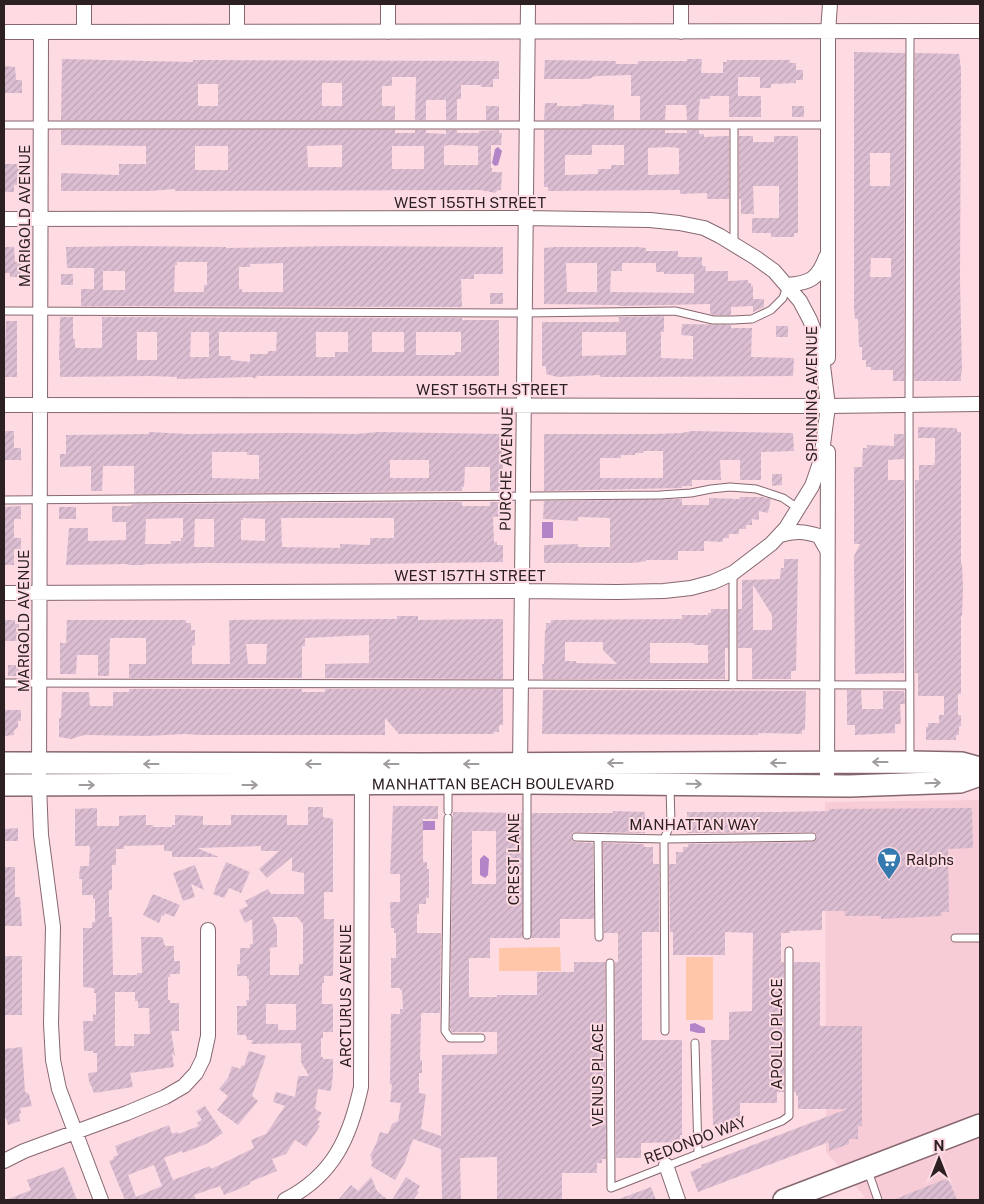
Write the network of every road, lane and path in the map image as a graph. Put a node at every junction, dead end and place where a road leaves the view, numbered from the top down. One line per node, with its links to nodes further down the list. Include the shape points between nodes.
1 (84, 4): 10 (street)
2 (237, 4): 11 (street)
3 (388, 4): 12 (street)
4 (528, 4): 13 (street, PURCHE AVENUE)
5 (681, 4): 14 (street)
6 (830, 4): 15 (street, SPINNING AVENUE)
7 (980, 31): 16 (street)
8 (4, 32): 9 (street)
9 (41, 32): 10 (street); 18 (street, MARIGOLD AVENUE)
10 (84, 32): 11 (street)
11 (237, 32): 12 (street)
12 (388, 32): 13 (street)
13 (527, 32): 14 (street); 21 (street, PURCHE AVENUE)
14 (681, 32): 15 (street)
15 (828, 32): 16 (street); 20 (street, SPINNING AVENUE)
16 (910, 32): 34 (lane)
17 (4, 125): 18 (lane)
18 (40, 125): 21 (lane); 24 (street, MARIGOLD AVENUE)
19 (734, 125): 20 (lane); 21 (lane); 25 (lane)
20 (828, 125): 26 (street, SPINNING AVENUE)
21 (526, 126): 22 (street, PURCHE AVENUE)
22 (525, 218): 24 (street, WEST 155TH STREET); 25 (street, WEST 155TH STREET, via 679,223 704,228); 30 (street, PURCHE AVENUE)
23 (4, 219): 24 (street, WEST 155TH STREET)
24 (41, 220): 29 (street, MARIGOLD AVENUE)
25 (734, 244): 27 (street, WEST 155TH STREET, via 774,271)
26 (828, 252): 27 (street, via 821,272 806,284); 36 (street, SPINNING AVENUE)
27 (787, 285): 30 (lane, via 783,298 771,310 752,319 712,320 674,311); 36 (street, WEST 155TH STREET, via 800,301 821,349)
28 (4, 311): 29 (lane)
29 (41, 311): 30 (lane); 31 (street, MARIGOLD AVENUE)
30 (524, 313): 35 (street, PURCHE AVENUE)
31 (40, 404): 33 (street, WEST 156TH STREET); 35 (street, WEST 156TH STREET); 39 (street, MARIGOLD AVENUE)
32 (980, 404): 34 (street, WEST 156TH STREET)
33 (4, 405)
34 (909, 405): 36 (street, WEST 156TH STREET); 52 (lane)
35 (523, 406): 36 (street, WEST 156TH STREET); 37 (street, PURCHE AVENUE)
36 (828, 406): 40 (street, WEST 157TH STREET, via 821,460); 42 (street, SPINNING AVENUE)
37 (522, 496): 39 (lane); 40 (lane, via 660,495 730,487 756,489 783,498); 44 (street, PURCHE AVENUE)
38 (4, 500): 39 (lane)
39 (40, 501): 46 (street, MARIGOLD AVENUE)
40 (799, 509): 41 (street, WEST 157TH STREET)
41 (780, 535): 42 (street, via 804,531 819,536); 43 (street, WEST 157TH STREET)
42 (827, 551): 51 (street, SPINNING AVENUE)
43 (733, 573): 44 (street, WEST 157TH STREET, via 690,588 664,591); 50 (lane)
44 (521, 591): 46 (street, WEST 157TH STREET); 47 (street, PURCHE AVENUE)
45 (4, 593): 46 (street, WEST 157TH STREET)
46 (40, 594): 49 (street, MARIGOLD AVENUE)
47 (520, 683): 49 (lane); 50 (lane); 60 (street, PURCHE AVENUE)
48 (4, 684): 49 (lane)
49 (40, 684): 55 (street, MARIGOLD AVENUE)
50 (733, 685): 51 (lane)
51 (827, 685): 52 (lane); 56 (street, SPINNING AVENUE)
52 (910, 685): 53 (lane)
53 (910, 762): 56 (main road, MANHATTAN BEACH BOULEVARD, one-way to 56); 57 (main road, MANHATTAN BEACH BOULEVARD, via 962,763)
54 (4, 763): 55 (main road, MANHATTAN BEACH BOULEVARD)
55 (39, 763): 58 (main road, MANHATTAN BEACH BOULEVARD, one-way to 55); 64 (street, MARIGOLD AVENUE)
56 (826, 763): 60 (main road, MANHATTAN BEACH BOULEVARD, one-way to 60); 65 (street, SPINNING AVENUE)
57 (980, 768)
58 (362, 775): 60 (main road, MANHATTAN BEACH BOULEVARD, one-way to 58); 61 (main road, MANHATTAN BEACH BOULEVARD); 64 (main road, MANHATTAN BEACH BOULEVARD, one-way to 58); 90 (street, ARCTURUS AVENUE, via 361,1087 354,1119 333,1161 314,1180)
59 (980, 775): 65 (main road, MANHATTAN BEACH BOULEVARD, one-way to 59, via 960,782)
60 (523, 777): 61 (main road, MANHATTAN BEACH BOULEVARD); 62 (main road, MANHATTAN BEACH BOULEVARD); 71 (lane, CREST LANE)
61 (448, 784): 78 (lane, via 445,1031 450,1038)
62 (670, 784): 65 (main road, MANHATTAN BEACH BOULEVARD, one-way to 65); 69 (lane, via 671,824)
63 (4, 785): 64 (main road, MANHATTAN BEACH BOULEVARD)
64 (39, 785): 82 (street, MARIGOLD AVENUE, via 41,835 53,927 53,1060 59,1089)
65 (827, 785)
66 (576, 837): 68 (lane, MANHATTAN WAY)
67 (812, 837): 69 (lane, MANHATTAN WAY)
68 (598, 838): 69 (lane, MANHATTAN WAY); 72 (lane)
69 (664, 838): 77 (lane)
70 (208, 930): 82 (street, via 208,1036 196,1073 184,1086 165,1097)
71 (527, 935)
72 (598, 937)
73 (956, 938): 74 (lane)
74 (980, 938)
75 (789, 951): 80 (lane, APOLLO PLACE)
76 (610, 963): 87 (lane, VENUS PLACE)
77 (665, 1031)
78 (481, 1038)
79 (695, 1043): 83 (lane)
80 (789, 1116): 83 (lane, REDONDO WAY)
81 (980, 1125): 86 (main road)
82 (75, 1133): 84 (street); 89 (street, MARIGOLD AVENUE)
83 (698, 1153): 85 (lane, REDONDO WAY)
84 (4, 1161)
85 (666, 1165): 87 (lane, REDONDO WAY); 91 (street)
86 (866, 1168): 88 (main road); 92 (lane)
87 (611, 1188)
88 (788, 1199)
89 (101, 1200)
90 (285, 1200)
91 (678, 1200)
92 (878, 1200)

